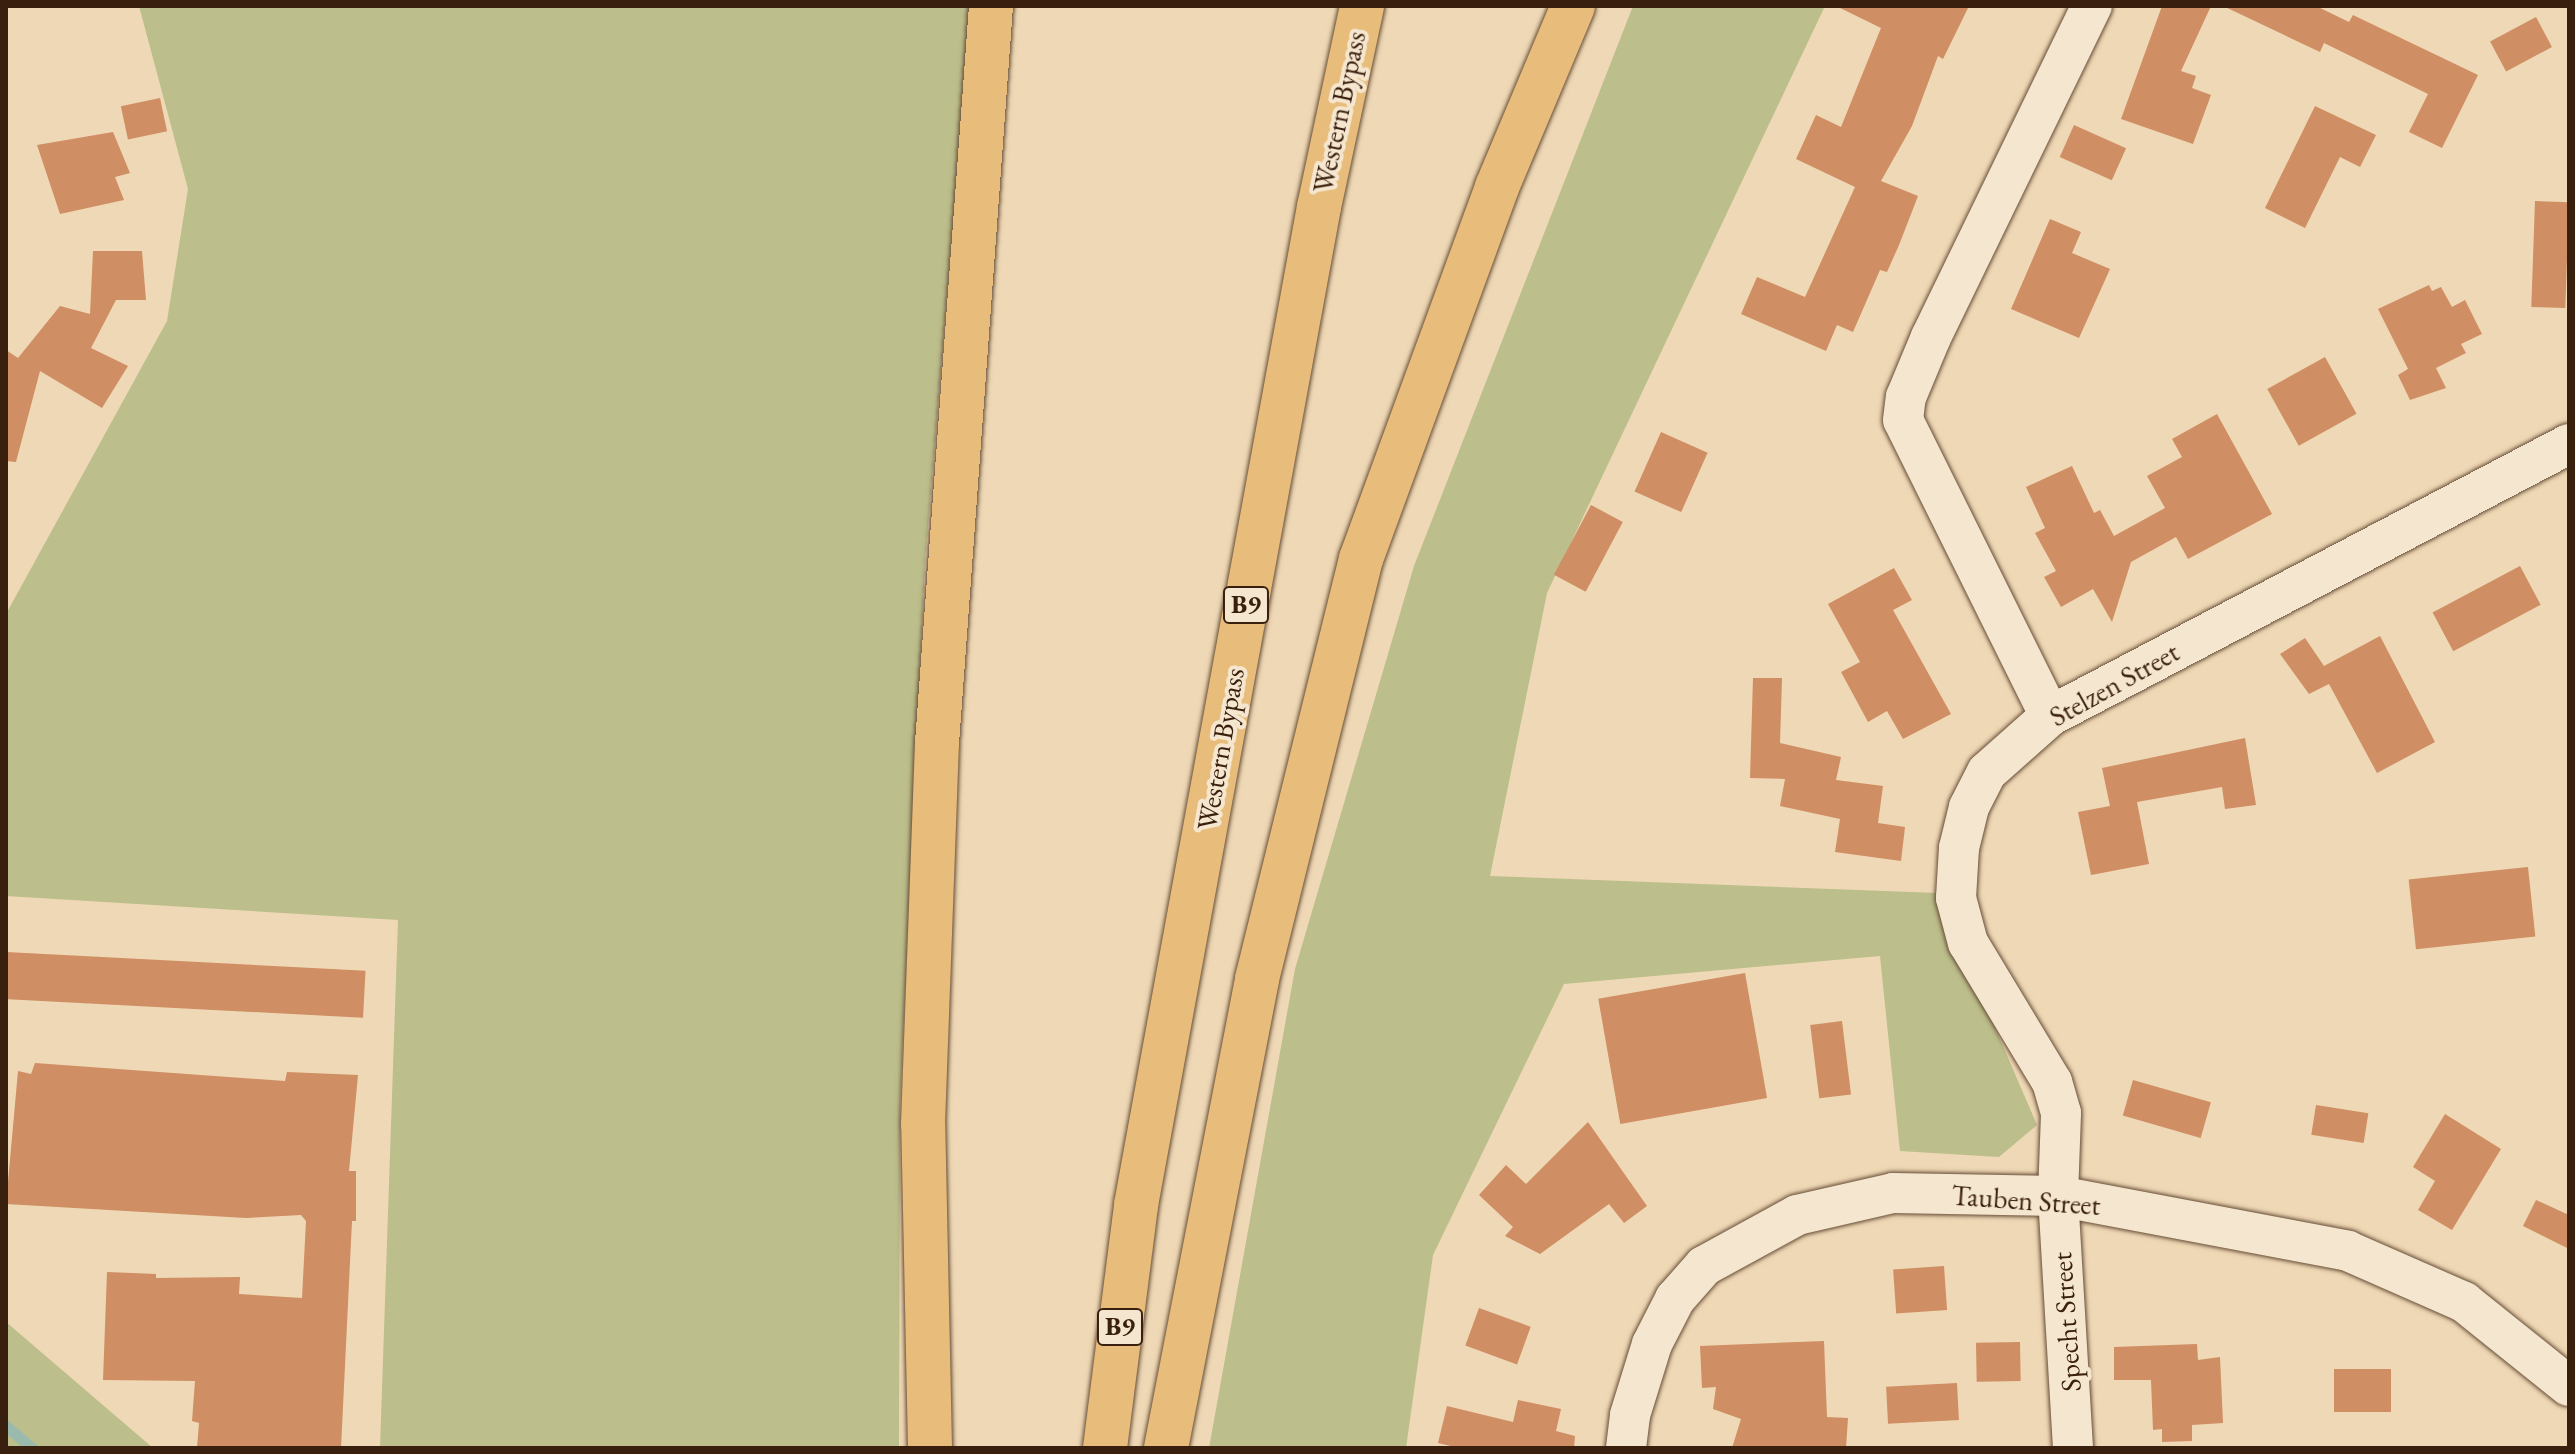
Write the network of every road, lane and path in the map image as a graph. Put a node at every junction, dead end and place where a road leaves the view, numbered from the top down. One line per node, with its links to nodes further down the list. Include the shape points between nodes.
1 (991, 6): 9 (highway, via 937,743 923,1124)
2 (1362, 6): 10 (highway, Western Bypass / B9, via 1316,222 1136,1205)
3 (1573, 6): 11 (highway, via 1497,187 1361,559 1257,979)
4 (2092, 6): 6 (street, via 1931,337 1906,397 1903,420)
5 (2569, 444): 6 (street, Stelzen Street)
6 (2050, 716): 7 (street, Stelzen Street, via 1987,772 1969,807 1959,848 1956,898 1968,943 2052,1082 2061,1113)
7 (2058, 1196): 8 (street, Tauben Street, via 2348,1251 2464,1302); 12 (street, Tauben Street, via 1893,1193 1797,1215 1704,1266 1675,1299 1652,1344); 13 (street, Specht Street)
8 (2569, 1386)
9 (930, 1448)
10 (1105, 1448)
11 (1166, 1448)
12 (1626, 1448)
13 (2073, 1448)

